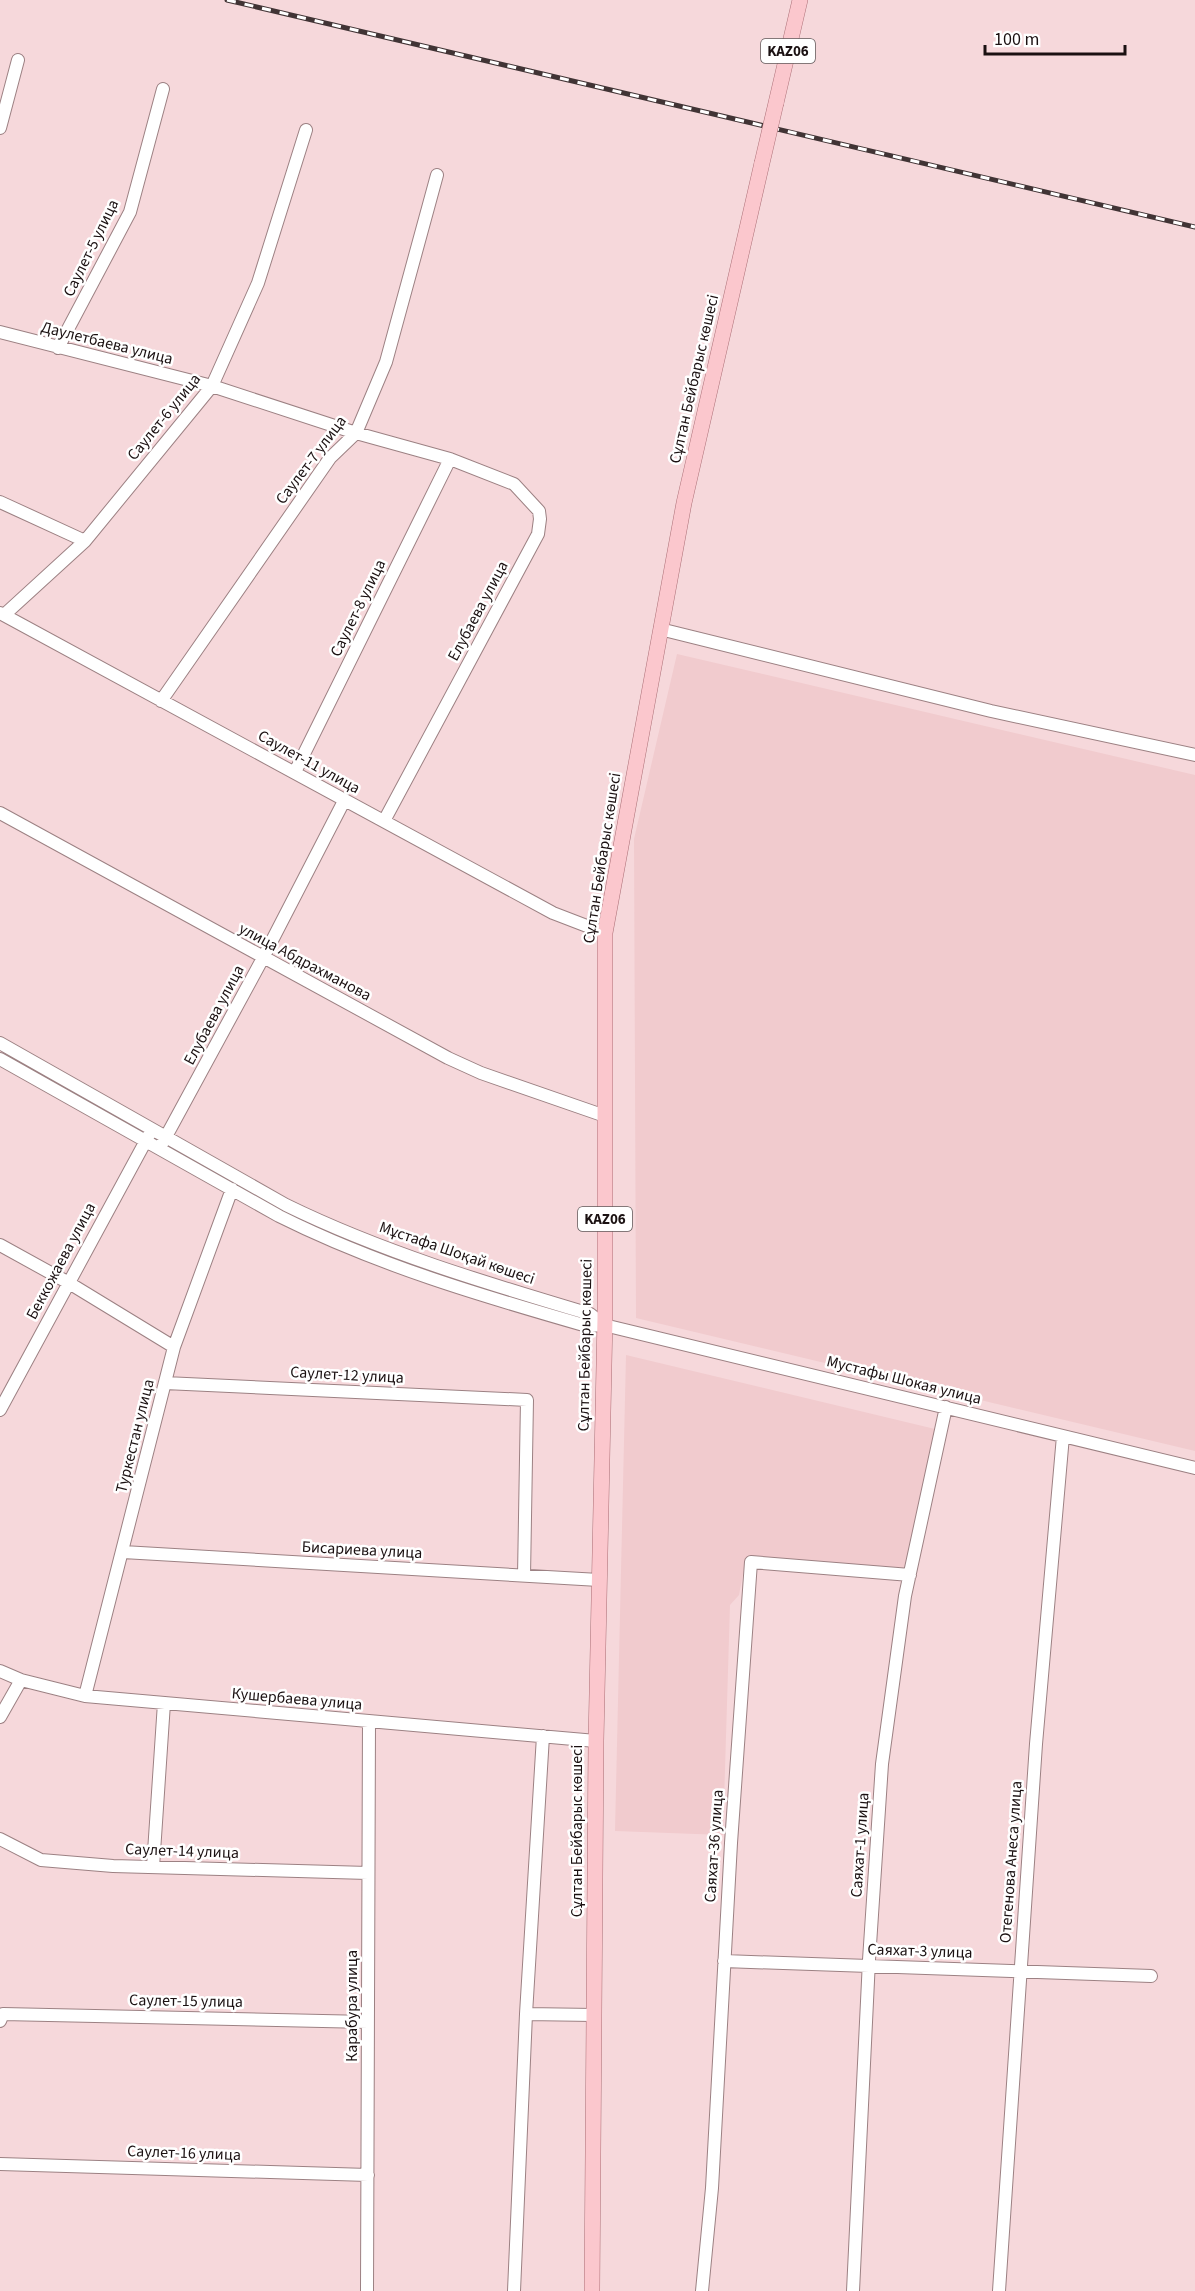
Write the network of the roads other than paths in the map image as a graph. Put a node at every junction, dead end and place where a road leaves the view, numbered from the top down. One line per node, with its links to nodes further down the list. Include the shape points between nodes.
1 (800, 0): 16 (main road, Сұлтан Бейбарыс көшесі / KAZ06, bridge, via 684,503)
2 (18, 60): 4 (street)
3 (163, 89): 8 (street, Саулет-5 улица, via 130,212)
4 (0, 128)
5 (306, 130): 9 (street, Саулет-6 улица, via 258,283)
6 (437, 175): 10 (street, Саулет-7 улица, via 386,362)
7 (0, 333): 8 (street, Даулетбаева улица)
8 (58, 348): 9 (street, Даулетбаева улица)
9 (212, 386): 10 (street, Даулетбаева улица); 14 (street, Саулет-6 улица)
10 (356, 433): 11 (street, Даулетбаева улица); 17 (street, Саулет-7 улица, via 330,458)
11 (450, 459): 12 (street, Даулетбаева улица); 19 (street, Саулет-8 улица)
12 (514, 484): 22 (street, Елубаева улица, via 539,511 538,534)
13 (0, 502): 14 (street)
14 (85, 541): 15 (street, Саулет-6 улица)
15 (2, 614): 17 (street, Саулет-11 улица)
16 (660, 629): 18 (street, via 991,711); 23 (main road, Сұлтан Бейбарыс көшесі / KAZ06)
17 (161, 701): 19 (street, Саулет-11 улица)
18 (1195, 755)
19 (295, 772): 20 (street, Саулет-11 улица)
20 (344, 801): 22 (street, Саулет-11 улица); 24 (street, Елубаева улица)
21 (0, 813): 24 (street, улица Абдрахманова)
22 (384, 821): 23 (street, Саулет-11 улица, via 554,913)
23 (605, 933): 27 (main road, Сұлтан Бейбарыс көшесі / KAZ06)
24 (263, 958): 27 (street, улица Абдрахманова, via 481,1074); 29 (street, Елубаева улица)
25 (0, 1043): 28 (street, Мұстафа Шоқай көшесі)
26 (0, 1059): 30 (street, Мұстафа Шоқай көшесі)
27 (605, 1116): 35 (main road, Сұлтан Бейбарыс көшесі / KAZ06)
28 (152, 1129): 29 (street, Мұстафа Шоқай көшесі); 30 (street, Беккожаева улица)
29 (167, 1137): 31 (street, Елубаева улица); 35 (street, Мұстафа Шоқай көшесі, via 317,1220 465,1277 590,1314)
30 (146, 1141): 31 (street, Мұстафа Шоқай көшесі); 34 (street, Беккожаева улица)
31 (160, 1149): 32 (street, Мұстафа Шоқай көшесі)
32 (232, 1189): 35 (street, Мұстафа Шоқай көшесі, via 311,1232 461,1290 587,1326); 36 (street, Туркестан улица)
33 (0, 1245): 34 (street)
34 (69, 1282): 36 (street); 39 (street, Беккожаева улица)
35 (604, 1325): 38 (street, Мустафы Шокая улица); 45 (main road, Сұлтан Бейбарыс көшесі / KAZ06)
36 (174, 1347): 37 (street, Туркестан улица)
37 (165, 1383): 42 (street, Туркестан улица); 44 (street, Саулет-12 улица, via 527,1400)
38 (946, 1407): 40 (street, Мустафы Шокая улица); 43 (street, Саяхат-1 улица)
39 (0, 1410)
40 (1063, 1436): 41 (street, Мустафы Шокая улица); 59 (street, Отегенова Анеса улица)
41 (1195, 1468)
42 (123, 1552): 44 (street, Бисариева улица); 48 (street, Туркестан улица)
43 (910, 1575): 57 (street, Саяхат-36 улица, via 751,1562); 58 (street, Саяхат-1 улица, via 882,1764)
44 (524, 1576): 45 (street, Бисариева улица)
45 (599, 1580): 53 (main road, Сұлтан Бейбарыс көшесі / KAZ06)
46 (0, 1671): 47 (street, Кушербаева улица)
47 (21, 1680): 48 (street, Кушербаева улица); 50 (street)
48 (85, 1696): 49 (street, Кушербаева улица)
49 (164, 1703): 51 (street, Кушербаева улица); 55 (street)
50 (0, 1717)
51 (369, 1721): 52 (street, Кушербаева улица); 56 (street, Карабура улица)
52 (543, 1736): 53 (street, Кушербаева улица); 61 (street)
53 (596, 1741): 62 (main road, Сұлтан Бейбарыс көшесі / KAZ06)
54 (0, 1839): 55 (street, Саулет-14 улица, via 41,1860)
55 (153, 1867): 56 (street, Саулет-14 улица)
56 (368, 1873): 64 (street, Карабура улица)
57 (724, 1961): 58 (street, Саяхат-3 улица); 70 (street, Саяхат-36 улица, via 712,2188)
58 (869, 1966): 59 (street, Саяхат-3 улица); 71 (street, Саяхат-1 улица)
59 (1020, 1971): 60 (street, Саяхат-3 улица); 72 (street, Отегенова Анеса улица)
60 (1151, 1976)
61 (526, 2014): 62 (street); 68 (street)
62 (594, 2015): 69 (main road, Сұлтан Бейбарыс көшесі / KAZ06)
63 (1, 2017): 64 (street, Саулет-15 улица)
64 (368, 2022): 66 (street, Карабура улица)
65 (0, 2164): 66 (street, Саулет-16 улица)
66 (368, 2175): 67 (street, Карабура улица)
67 (367, 2291)
68 (514, 2291)
69 (592, 2291)
70 (702, 2291)
71 (853, 2291)
72 (999, 2291)

